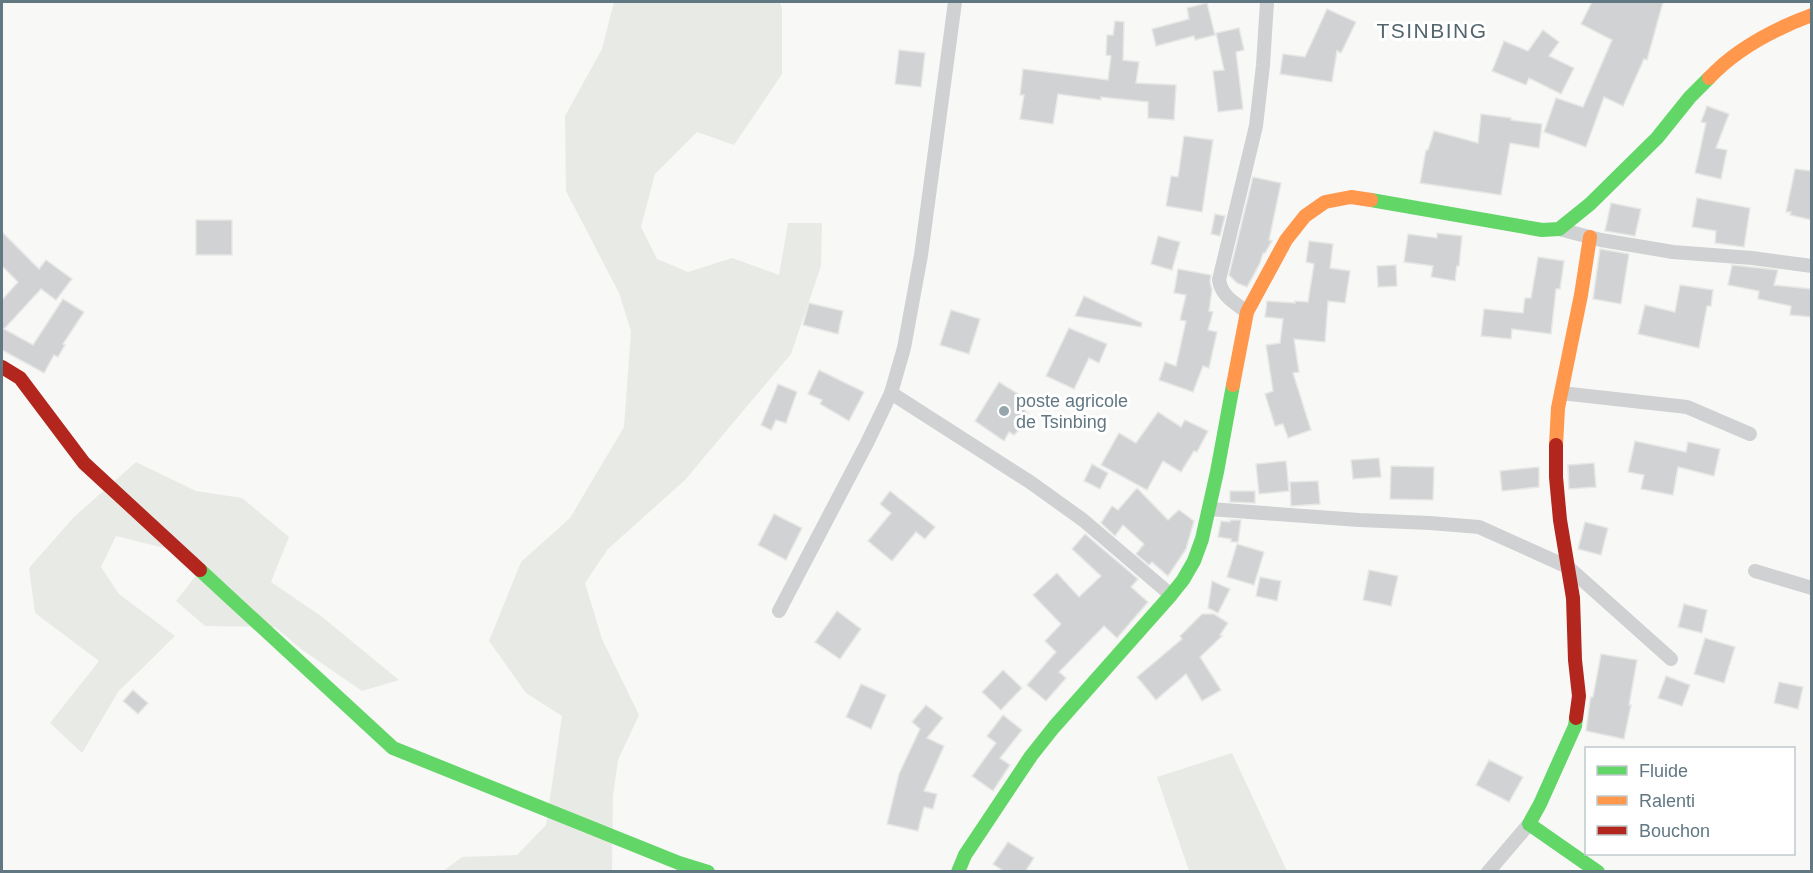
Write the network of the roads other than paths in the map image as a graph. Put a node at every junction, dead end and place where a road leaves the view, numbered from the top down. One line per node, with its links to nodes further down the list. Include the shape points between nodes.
1 (955, 2): 9 (street, via 921,255 904,348)
2 (1268, 2): 7 (street, via 1256,126 1219,280 1221,290)
3 (1812, 15): 4 (street, via 1757,39 1717,69 1657,138 1590,204)
4 (1558, 229): 5 (street); 7 (street, via 1542,230 1351,197 1324,202 1305,216 1286,240)
5 (1590, 237): 6 (street, via 1673,252); 10 (street)
6 (1812, 266)
7 (1247, 312): 12 (street)
8 (2, 367): 20 (street, via 20,378 84,463 393,748)
9 (891, 393): 16 (street, via 1083,520); 17 (street)
10 (1561, 393): 11 (street, via 1687,407); 13 (street, via 1556,477)
11 (1750, 434)
12 (1209, 509): 13 (street, via 1479,527); 16 (street, via 1194,561)
13 (1568, 567): 18 (street); 19 (street, via 1579,696 1575,726)
14 (1755, 571): 15 (street)
15 (1812, 588)
16 (1172, 595): 21 (street, via 1031,756 965,855)
17 (779, 611)
18 (1671, 659)
19 (1529, 824): 22 (street); 23 (street)
20 (708, 872)
21 (958, 872)
22 (1488, 872)
23 (1598, 872)

